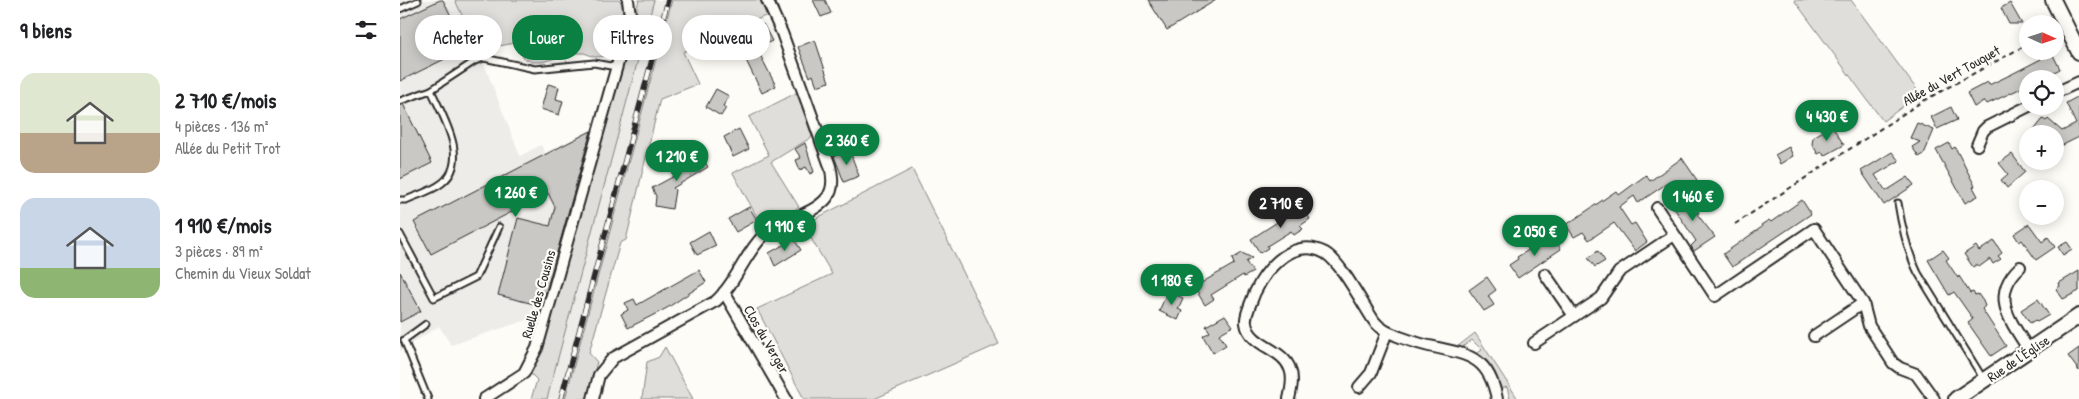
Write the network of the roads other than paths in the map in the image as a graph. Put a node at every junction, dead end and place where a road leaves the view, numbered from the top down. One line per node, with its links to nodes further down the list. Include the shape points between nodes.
1 (628, 0): 7 (street, Ruelle des Cousins, via 629,21)
2 (767, 0): 22 (street, via 830,166 832,186 822,203 763,237)
3 (2053, 0): 6 (street)
4 (418, 1): 5 (lane)
5 (400, 9)
6 (2079, 52)
7 (616, 67): 9 (lane, via 594,63 535,70 484,58); 34 (street, Ruelle des Cousins, via 533,359 524,373)
8 (2079, 82): 10 (street)
9 (431, 90): 11 (lane); 14 (lane, via 453,139 452,169 442,183)
10 (2064, 90)
11 (400, 101)
12 (2019, 111): 13 (street, via 1987,127)
13 (1977, 145)
14 (400, 200)
15 (1898, 203): 31 (lane, via 1911,260)
16 (1657, 208): 19 (street)
17 (499, 227): 18 (lane, via 476,277 434,298)
18 (400, 234)
19 (1674, 235): 23 (street, via 1715,296 1814,230); 24 (street, via 1619,272 1604,295)
20 (2020, 267): 30 (street, via 2009,280 2004,302 2009,318)
21 (1545, 274): 24 (street)
22 (724, 292): 35 (street, via 713,303 612,358 599,375); 36 (street, Clos du Verger)
23 (1863, 303): 28 (street); 39 (street, via 1869,326 1893,363 1916,374)
24 (1574, 316): 29 (street)
25 (2079, 316): 30 (street, Rue de l'Église)
26 (426, 324): 33 (lane, via 404,340)
27 (1387, 332): 32 (street, via 1371,373); 37 (street, via 1374,321 1331,257 1306,250 1284,256 1257,285 1246,320 1251,334 1288,364 1292,373); 38 (street, via 1472,357 1488,372)
28 (1814, 336)
29 (1534, 343)
30 (2030, 350): 31 (street, Rue de l'Église)
31 (1984, 380): 40 (street, Rue de l'Église)
32 (1359, 387)
33 (428, 399)
34 (484, 399)
35 (593, 399)
36 (786, 399)
37 (1289, 399)
38 (1497, 399)
39 (1934, 399)
40 (1956, 399)

